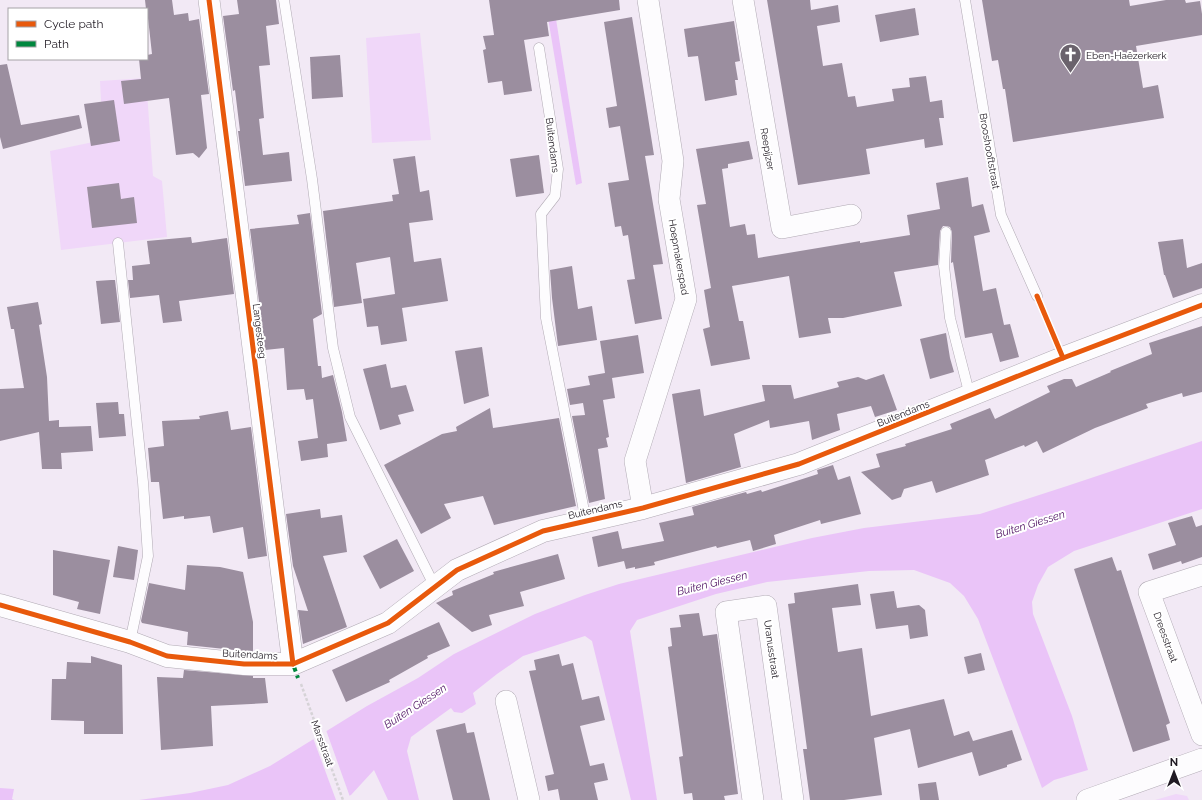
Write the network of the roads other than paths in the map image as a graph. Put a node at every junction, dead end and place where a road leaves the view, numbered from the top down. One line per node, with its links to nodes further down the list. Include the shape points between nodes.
1 (209, 0): 19 (street, Langesteeg)
2 (284, 0): 16 (lane, via 312,179 333,348 350,417)
3 (648, 0): 13 (street, Hoepmakerspad, via 673,161 669,200 686,299 635,461)
4 (743, 0): 7 (street, Reepijzer, via 782,228)
5 (965, 0): 10 (lane, Brooshooftstraat, via 1001,215)
6 (538, 48): 14 (lane, Buitendams, via 558,169 555,196 541,214 546,318)
7 (851, 215)
8 (946, 232): 12 (lane, via 944,266 950,318)
9 (118, 243): 18 (lane, via 143,482 148,556)
10 (1037, 296)
11 (1202, 305): 12 (street, Buitendams)
12 (970, 396): 13 (street, Buitendams, via 799,464)
13 (643, 508): 14 (street, Buitendams)
14 (586, 521): 16 (street, Buitendams, via 543,531 457,570)
15 (1202, 575): 21 (street, Dreesstraat, via 1149,592)
16 (435, 587): 19 (street, Buitendams, via 388,623)
17 (0, 605): 18 (street, Buitendams)
18 (130, 642): 19 (street, Buitendams, via 167,656 244,664)
19 (293, 664)
20 (506, 701): 23 (street)
21 (1202, 735)
22 (1202, 759): 26 (street)
23 (529, 800)
24 (753, 800): 25 (street, Uranusstraat, via 726,612 766,606)
25 (793, 800)
26 (1087, 800)

